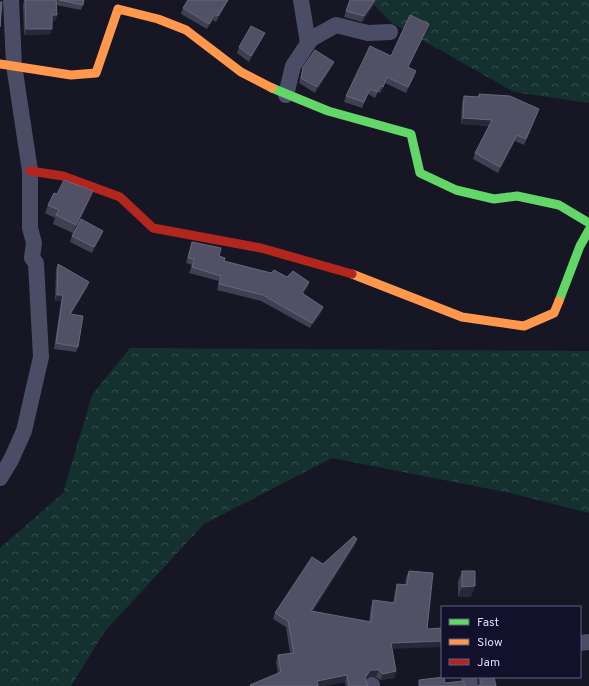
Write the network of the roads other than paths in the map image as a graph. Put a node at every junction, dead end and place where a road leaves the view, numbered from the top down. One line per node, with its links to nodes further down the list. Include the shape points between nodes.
1 (11, 0): 5 (street)
2 (301, 0): 4 (street)
3 (390, 32): 4 (street, via 368,33 336,25)
4 (308, 43): 6 (street, via 293,66)
5 (7, 64): 6 (street, via 71,74 96,73 118,9 166,20 194,36 246,76); 7 (street)
6 (286, 95): 8 (street, via 368,124 412,134 420,173 456,190 494,199 517,196 559,205)
7 (30, 171): 9 (street, via 63,176 120,197 153,228 261,248 341,270 462,317 524,326 554,313 580,246); 10 (street, via 30,228 34,243 32,258 36,263 41,357 24,431)
8 (589, 223)
9 (589, 230)
10 (0, 478)

